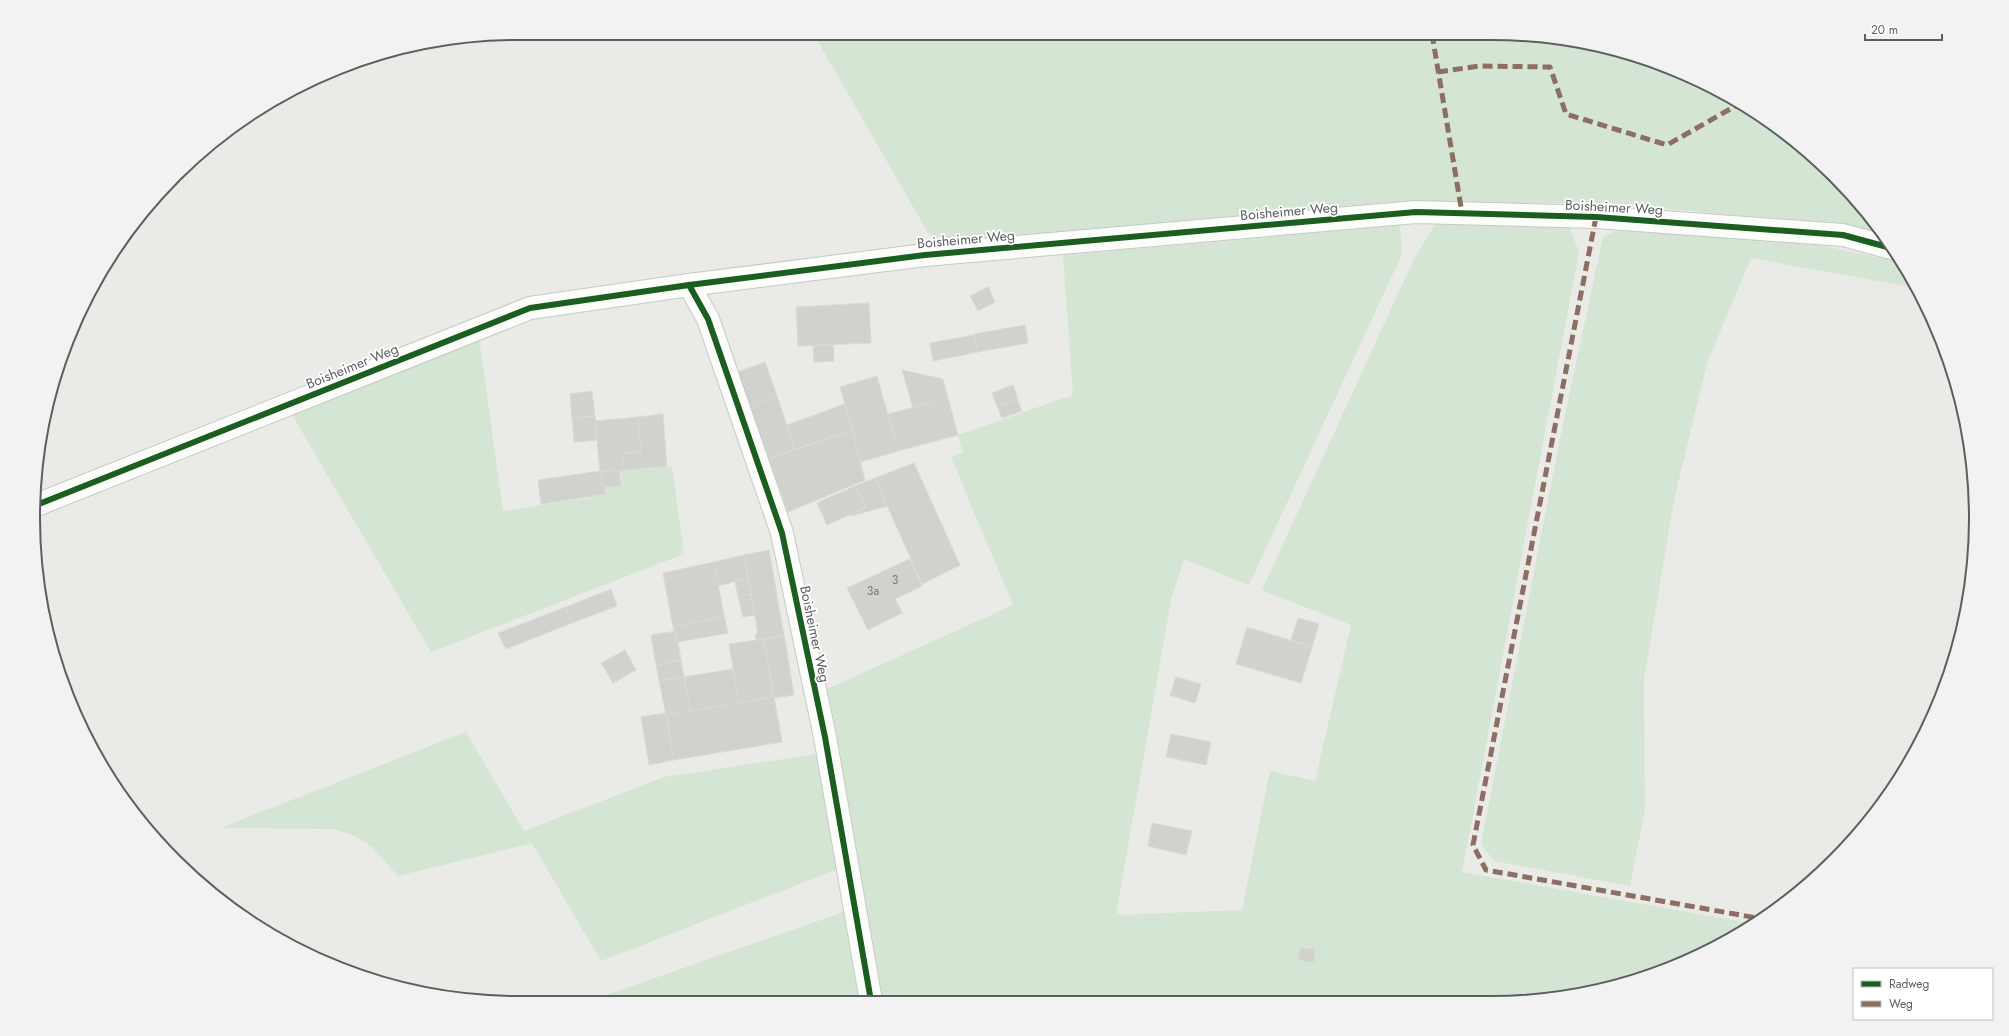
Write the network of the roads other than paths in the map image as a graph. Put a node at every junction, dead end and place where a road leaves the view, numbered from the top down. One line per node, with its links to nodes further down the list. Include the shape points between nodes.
1 (1884, 246): 2 (street, Boisheimer Weg, via 1843,235 1748,228 1596,217 1416,212 926,254)
2 (689, 285): 3 (street, Boisheimer Weg, via 530,308); 4 (street, Boisheimer Weg, via 708,319 782,532 825,737)
3 (40, 503)
4 (869, 996)

